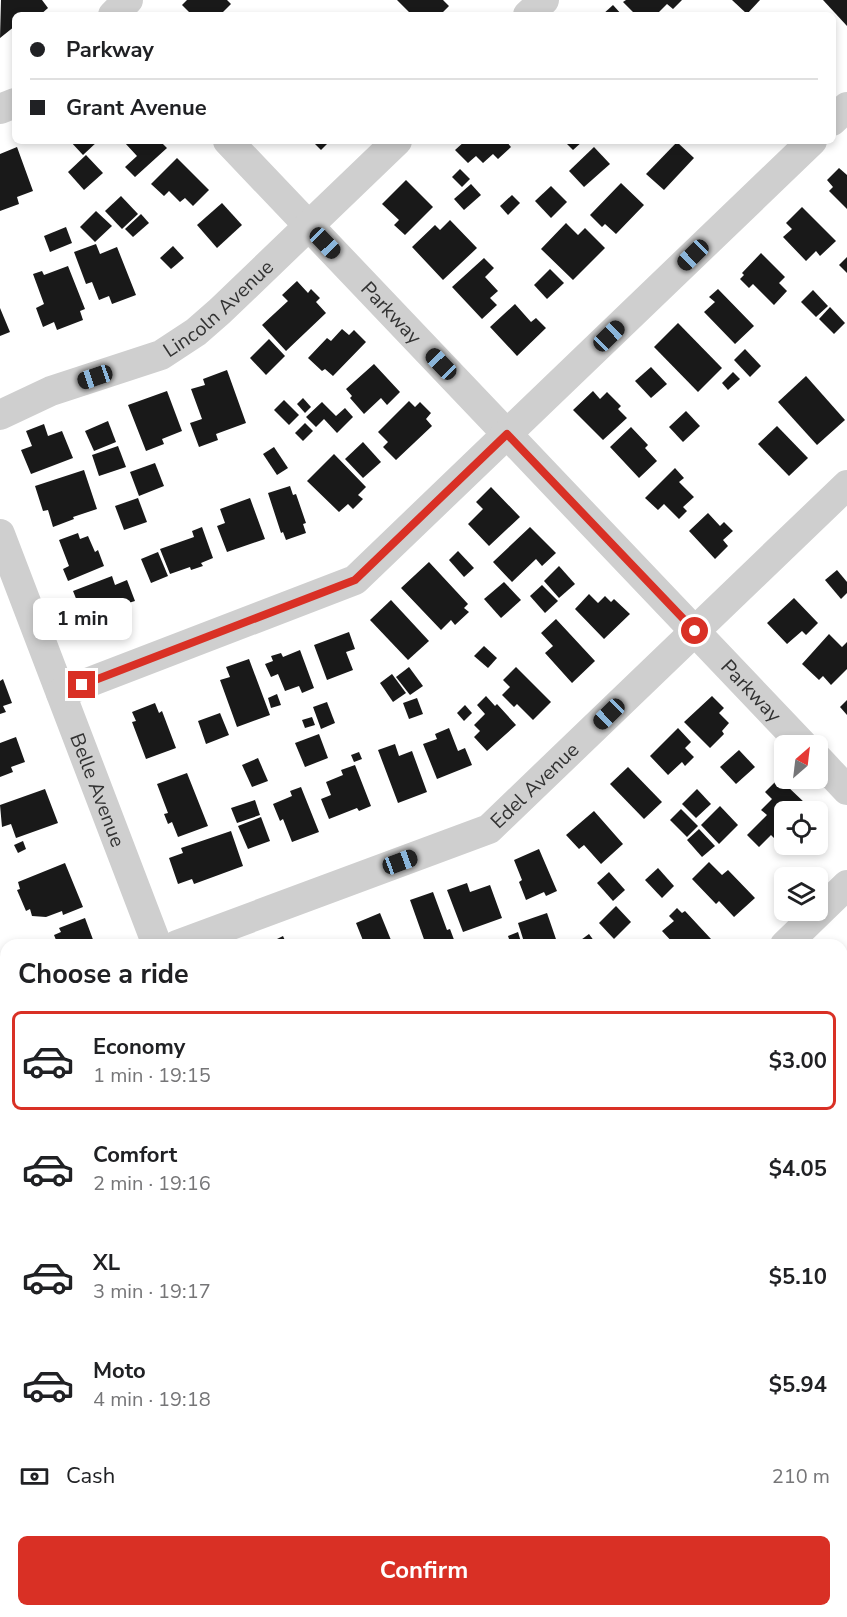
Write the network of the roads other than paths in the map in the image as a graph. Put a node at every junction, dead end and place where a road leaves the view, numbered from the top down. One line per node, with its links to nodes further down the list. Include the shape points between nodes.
1 (96, 0): 4 (street)
2 (128, 0): 5 (street)
3 (544, 0): 6 (street)
4 (107, 12)
5 (114, 12)
6 (531, 12)
7 (847, 107): 8 (street)
8 (836, 117)
9 (231, 144): 12 (street, Parkway)
10 (394, 144): 12 (street, Lincoln Avenue)
11 (809, 144): 14 (street)
12 (309, 226): 13 (street, Lincoln Avenue, via 196,332 161,355 51,391); 14 (street, Parkway)
13 (0, 415)
14 (507, 434): 17 (street, Parkway); 18 (street, via 355,580)
15 (847, 485): 17 (street, Edel Avenue)
16 (0, 534): 18 (street, Belle Avenue)
17 (695, 631): 19 (street, Parkway); 24 (street, Edel Avenue, via 489,829)
18 (61, 693): 23 (street, Belle Avenue)
19 (794, 735)
20 (828, 770): 21 (street)
21 (847, 790)
22 (847, 885): 25 (street)
23 (156, 939)
24 (193, 939)
25 (791, 939)

